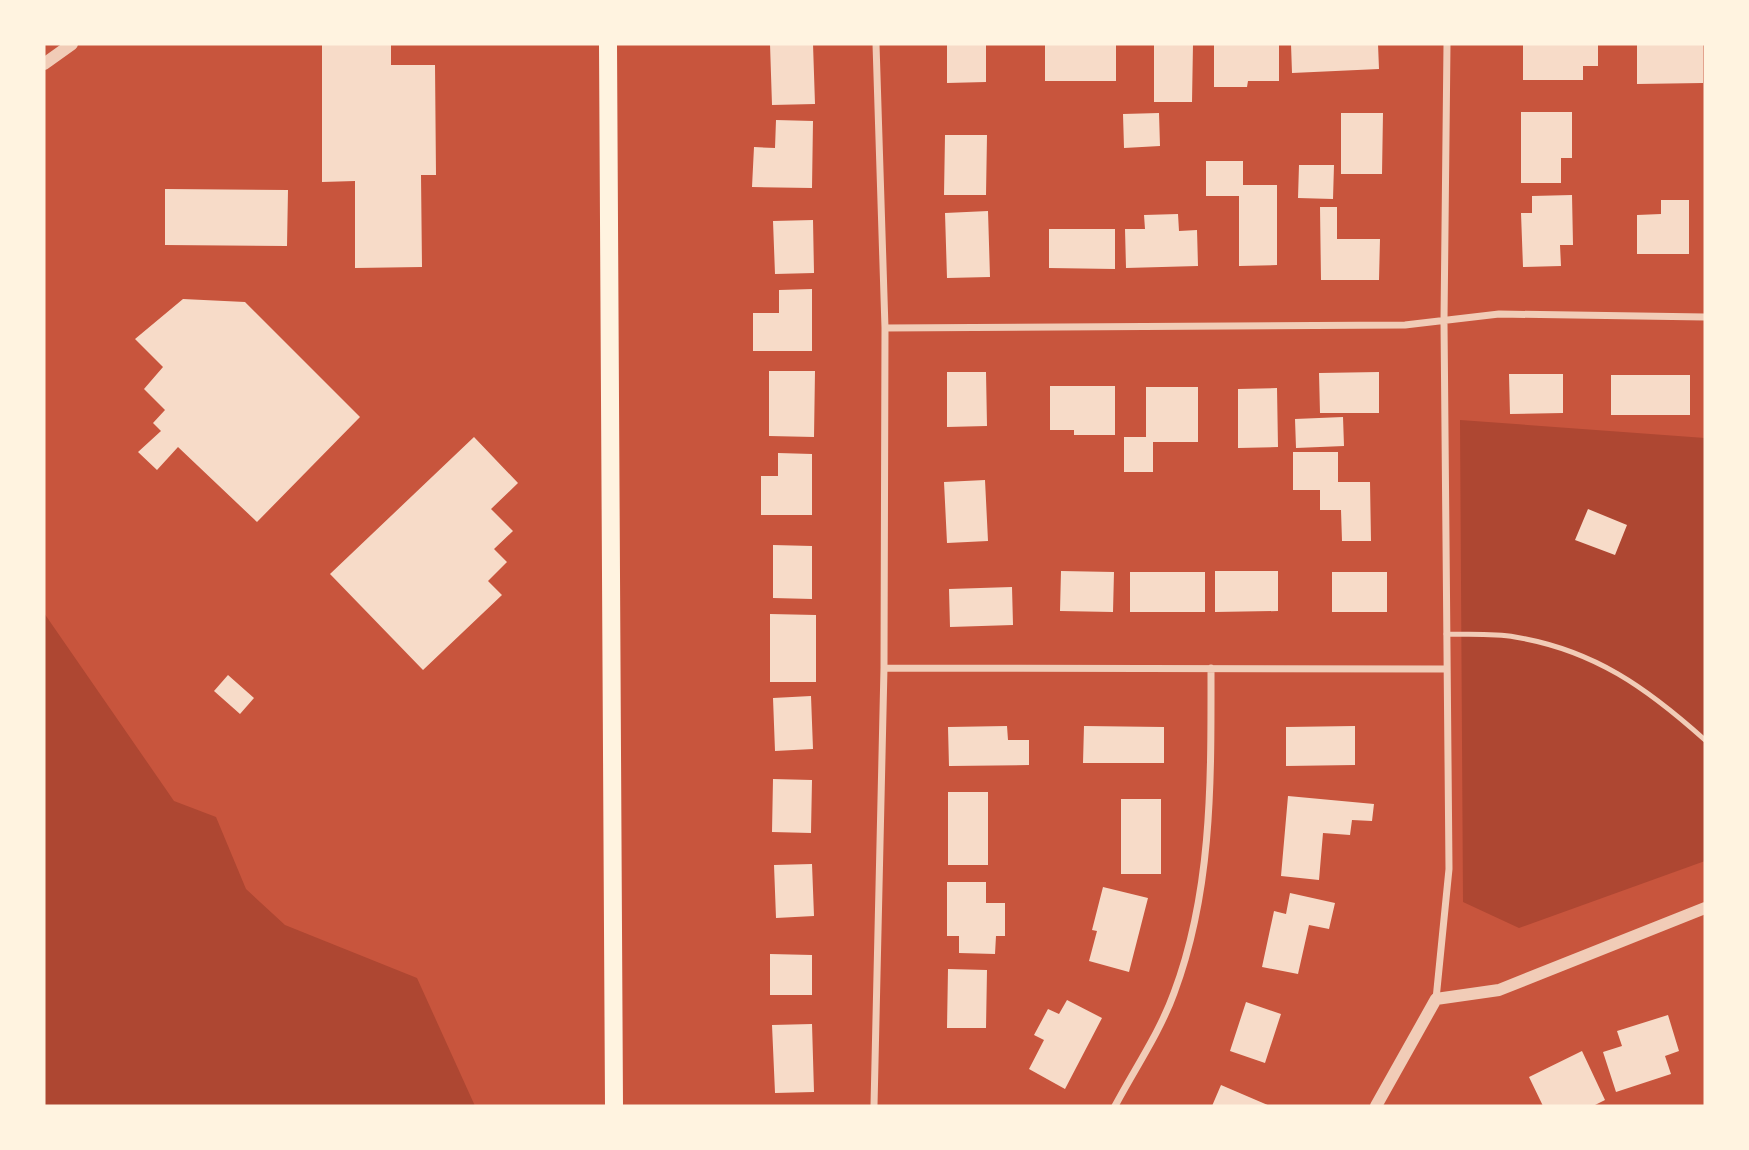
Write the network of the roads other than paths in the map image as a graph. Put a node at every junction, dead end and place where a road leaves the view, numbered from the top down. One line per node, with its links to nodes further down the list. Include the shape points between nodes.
1 (72, 44): 5 (street)
2 (608, 44): 16 (main road)
3 (876, 44): 8 (street)
4 (1447, 44): 7 (street)
5 (44, 64)
6 (1705, 317): 7 (street, via 1499,314)
7 (1444, 321): 8 (street, via 1405,325); 9 (street)
8 (885, 328): 10 (street)
9 (1446, 634): 12 (street); 13 (lane, via 1515,637 1594,659 1660,700)
10 (884, 668): 11 (street); 17 (street)
11 (1211, 668): 12 (street); 18 (street, via 1210,805 1199,907 1174,995)
12 (1445, 669): 15 (street, via 1449,869)
13 (1705, 740)
14 (1705, 908): 15 (street, via 1499,990)
15 (1436, 999): 19 (street)
16 (614, 1106)
17 (874, 1106)
18 (1115, 1106)
19 (1376, 1106)

